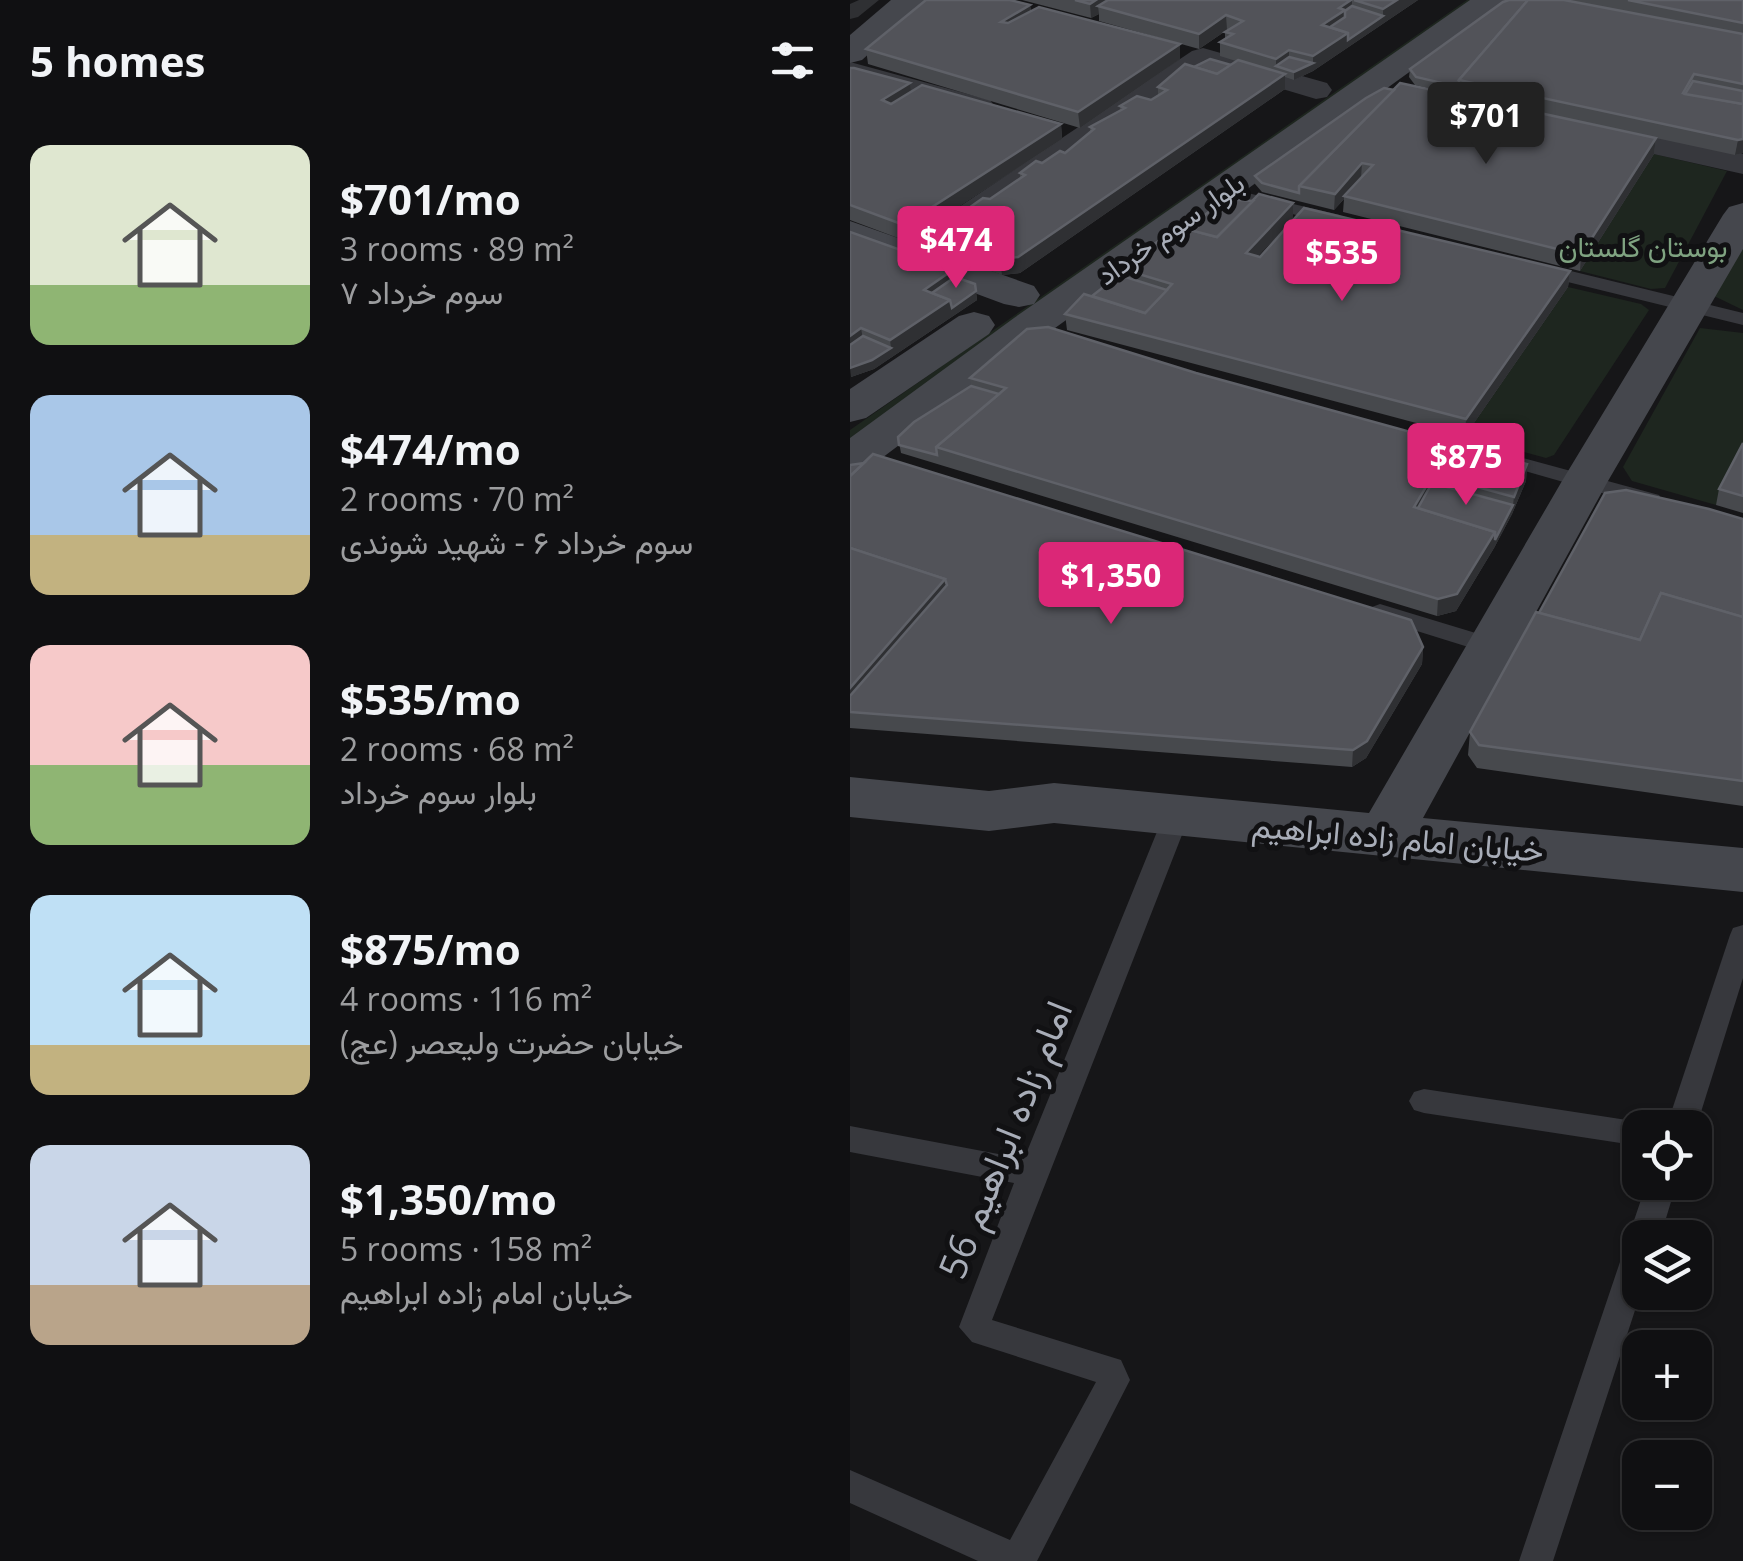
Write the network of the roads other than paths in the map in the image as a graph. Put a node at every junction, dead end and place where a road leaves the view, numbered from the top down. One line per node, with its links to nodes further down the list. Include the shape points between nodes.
1 (912, 0): 4 (main road)
2 (1446, 0): 8 (main road, بلوار سوم خرداد)
3 (1492, 0): 16 (main road, بلوار سوم خرداد, via 1394,87)
4 (858, 38)
5 (1170, 48): 6 (street)
6 (1210, 52): 8 (street); 14 (street)
7 (850, 71): 9 (street)
8 (1316, 90): 23 (main road, بلوار سوم خرداد)
9 (929, 93): 10 (street); 11 (street)
10 (890, 116)
11 (1015, 118)
12 (1567, 126): 15 (street)
13 (1049, 128): 14 (street)
14 (1084, 138): 20 (street)
15 (1743, 164)
16 (1222, 192): 18 (lane, via 1300,219); 23 (main road, بلوار سوم خرداد)
17 (1743, 215): 22 (main road)
18 (1341, 216)
19 (850, 233): 20 (main road)
20 (911, 254): 23 (main road)
21 (1522, 265): 22 (lane)
22 (1690, 306): 24 (lane); 28 (main road)
23 (1032, 318): 25 (main road, بلوار سوم خرداد); 27 (main road, بلوار سوم خرداد)
24 (1743, 319)
25 (857, 396)
26 (1476, 452): 28 (lane)
27 (862, 458)
28 (1586, 481): 29 (lane); 31 (main road)
29 (1673, 506)
30 (1364, 607): 31 (lane)
31 (1494, 647): 36 (main road)
32 (850, 763): 34 (main road, خیابان امام زاده ابراهیم, via 995,778)
33 (850, 798): 34 (main road, خیابان امام زاده ابراهیم, via 990,810)
34 (1054, 802): 35 (main road, خیابان امام زاده ابراهیم)
35 (1176, 817): 36 (main road, خیابان امام زاده ابراهیم); 43 (lane, امام زاده ابراهیم 56)
36 (1385, 834): 37 (main road, خیابان امام زاده ابراهیم)
37 (1743, 870)
38 (1743, 935): 40 (lane)
39 (1424, 1101): 41 (lane)
40 (1686, 1110)
41 (1622, 1131)
42 (850, 1138): 43 (lane)
43 (1032, 1173): 46 (lane, امام زاده ابراهیم 56, via 975,1327 1110,1371 1114,1380)
44 (1622, 1303): 47 (lane)
45 (850, 1486): 46 (lane)
46 (1017, 1561)
47 (1536, 1561)

